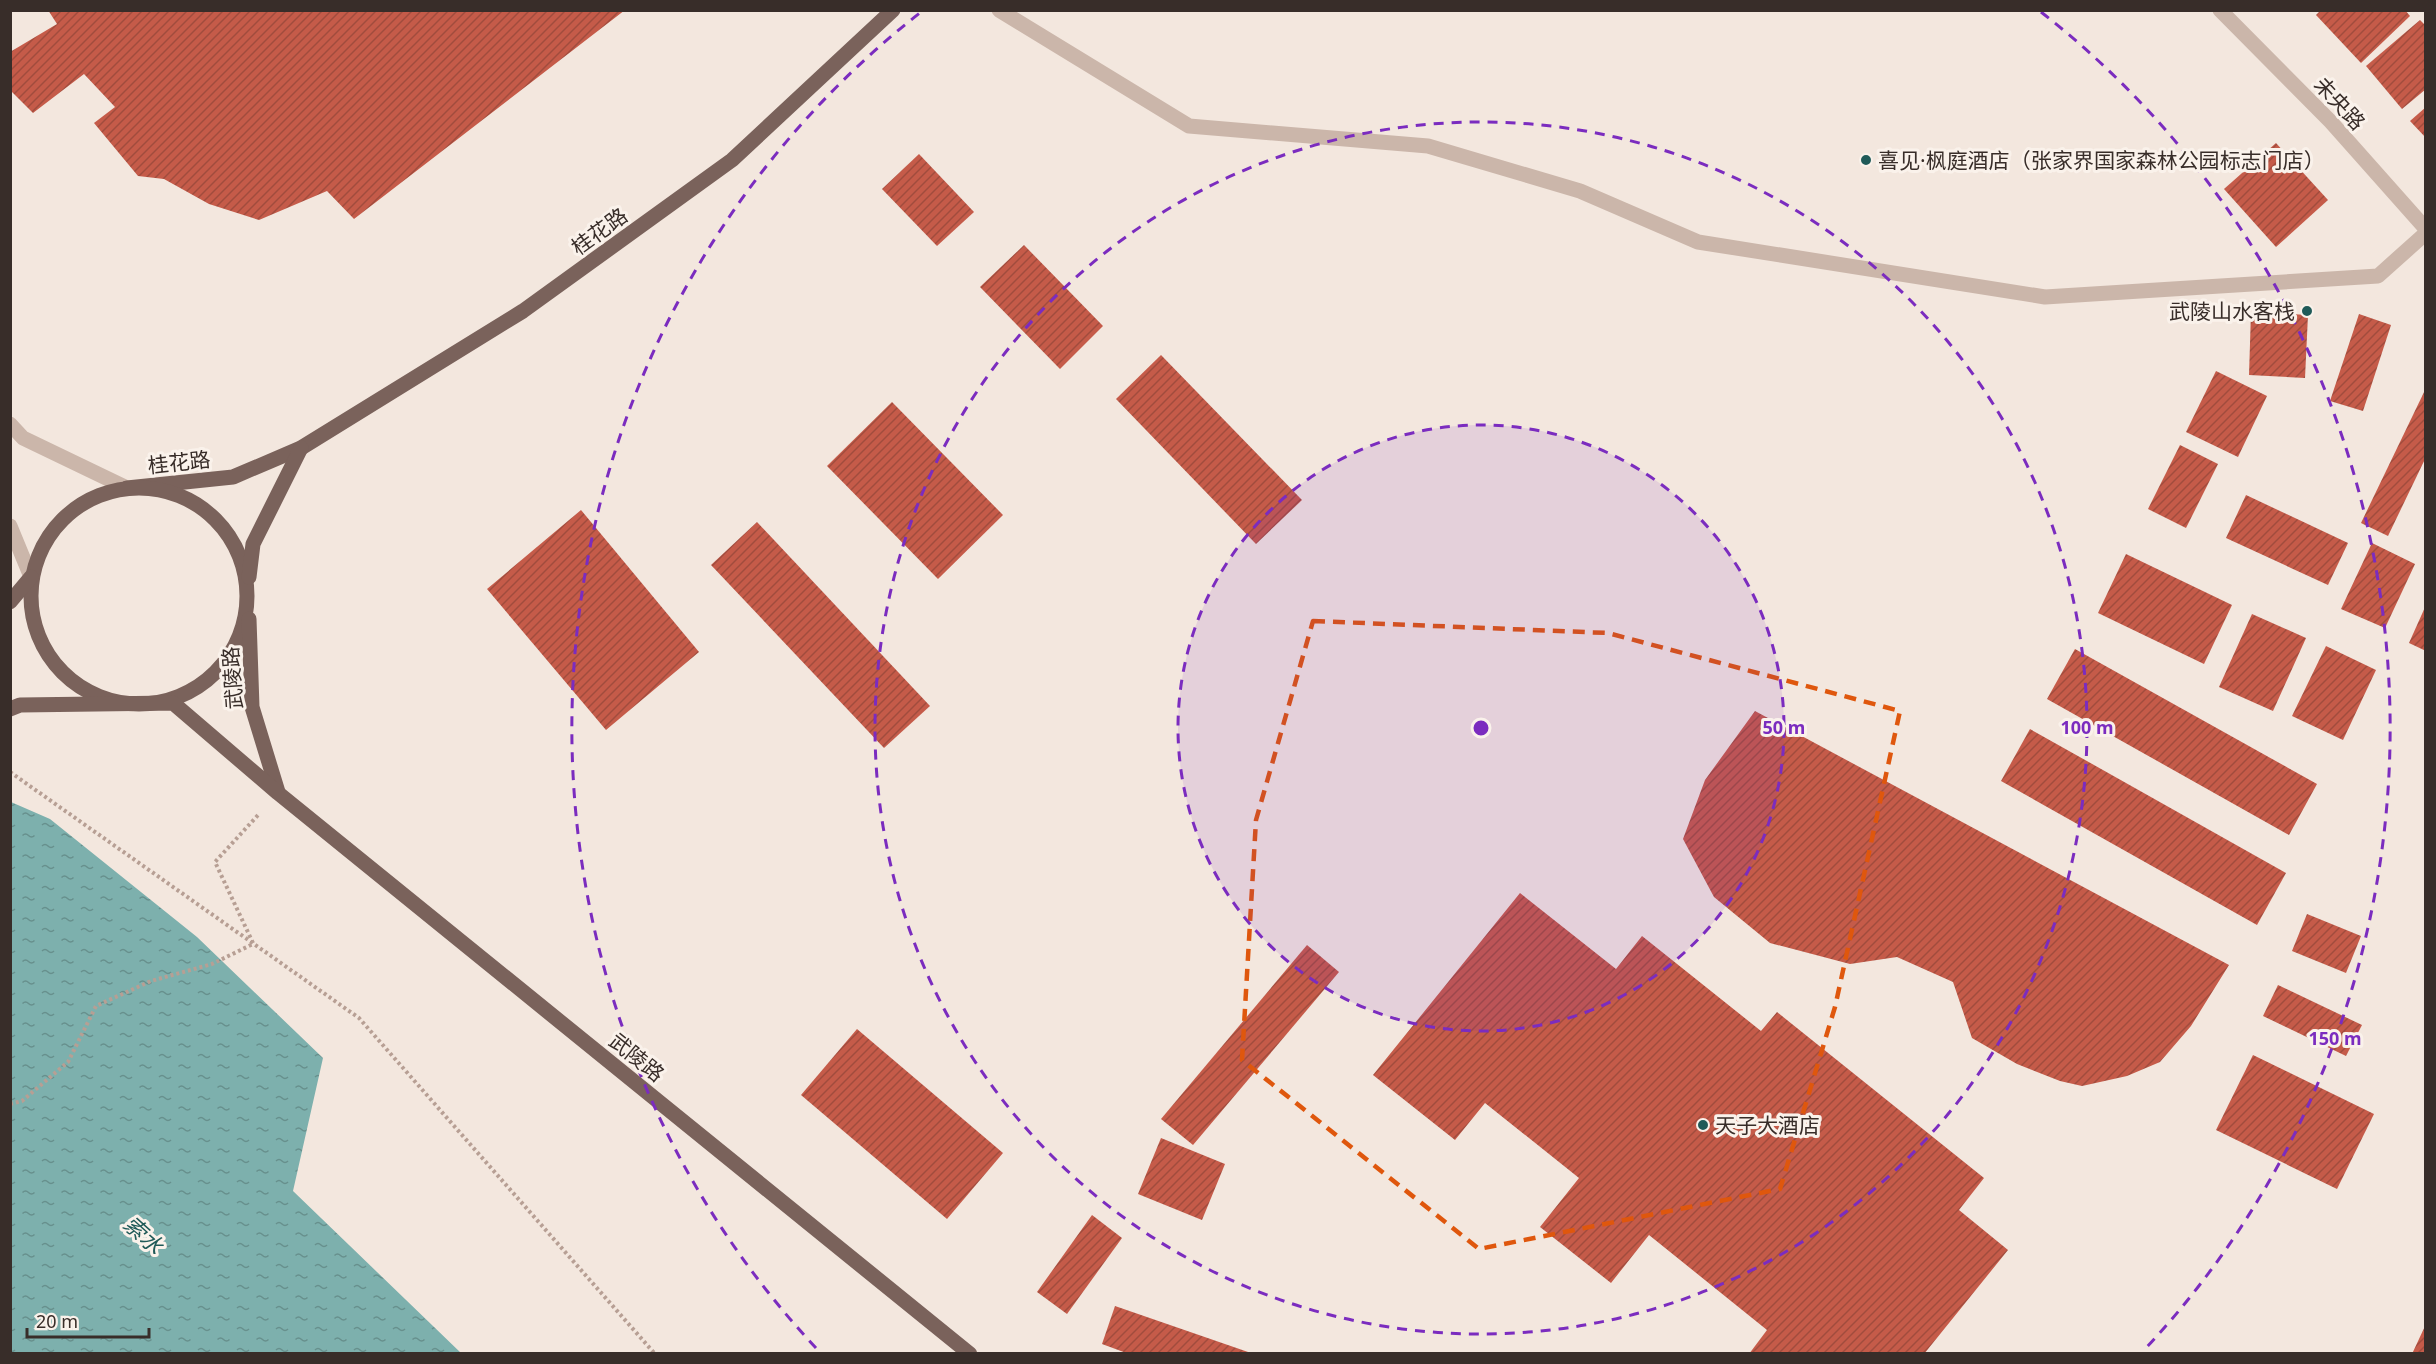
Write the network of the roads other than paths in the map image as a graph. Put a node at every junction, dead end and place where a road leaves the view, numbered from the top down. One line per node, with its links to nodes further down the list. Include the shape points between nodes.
1 (894, 10): 6 (main road, 桂花路, via 732,160 523,311)
2 (999, 10): 4 (street, via 1189,126 1428,146 1580,191 1698,242 2045,297 2378,276)
3 (2220, 10): 4 (street, 未央路, via 2331,122)
4 (2426, 231)
5 (10, 424): 7 (street, via 23,438)
6 (301, 448): 7 (main road, 桂花路, via 234,477); 10 (main road, via 253,544)
7 (127, 488): 9 (main road, via 93,497 64,517 43,544); 10 (main road, via 156,489 185,498 210,514 230,537 243,564)
8 (10, 526): 9 (street)
9 (31, 577): 11 (main road); 12 (main road, via 30,606 36,634 50,659 70,680 94,695 121,704)
10 (248, 593): 12 (main road, via 239,635 230,655 209,680 181,696); 14 (main road, 武陵路, via 252,707)
11 (10, 602)
12 (136, 704): 13 (main road); 14 (main road, 武陵路, via 173,703)
13 (10, 708)
14 (278, 793): 15 (main road, 武陵路)
15 (970, 1353)

